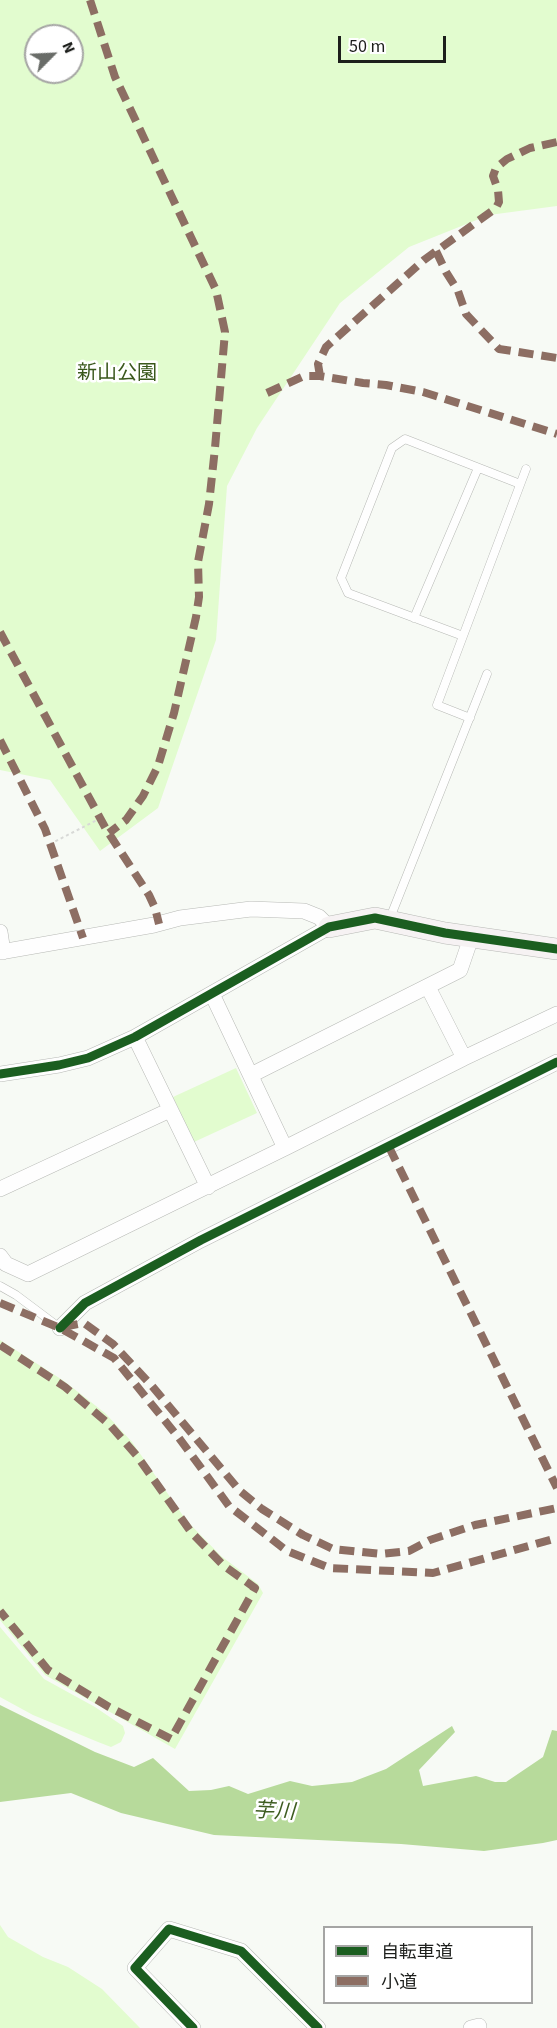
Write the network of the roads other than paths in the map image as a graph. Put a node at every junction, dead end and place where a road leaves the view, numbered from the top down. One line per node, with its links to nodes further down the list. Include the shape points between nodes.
1 (478, 468): 3 (lane); 4 (lane); 4 (lane, via 405,439 392,448 340,578 348,593)
2 (526, 469): 3 (lane)
3 (520, 484): 5 (lane)
4 (414, 618): 5 (lane)
5 (463, 636): 7 (lane, via 437,705)
6 (487, 674): 7 (lane)
7 (470, 718): 8 (lane)
8 (390, 920): 9 (street, via 375,918); 11 (street)
9 (329, 927): 13 (street, via 319,917 304,911 251,909); 15 (street)
10 (0, 932): 13 (street)
11 (472, 935): 12 (street); 14 (street, via 460,970)
12 (557, 949)
13 (2, 952)
14 (428, 987): 18 (street); 21 (street)
15 (212, 994): 17 (street); 21 (street)
16 (557, 1014): 18 (street)
17 (135, 1037): 20 (street, via 88,1058); 22 (street)
18 (464, 1058): 23 (street)
19 (557, 1062): 28 (street, via 201,1240 85,1303)
20 (0, 1074)
21 (251, 1075): 23 (street)
22 (170, 1110): 24 (street); 25 (street)
23 (285, 1148): 24 (street)
24 (208, 1187): 26 (street, via 28,1274 6,1264)
25 (0, 1190)
26 (0, 1256)
27 (0, 1286): 28 (lane)
28 (60, 1328)
29 (193, 2028): 30 (street, via 135,1968 169,1929 241,1952)
30 (318, 2028)
31 (471, 2028): 32 (street)
32 (479, 2028)

